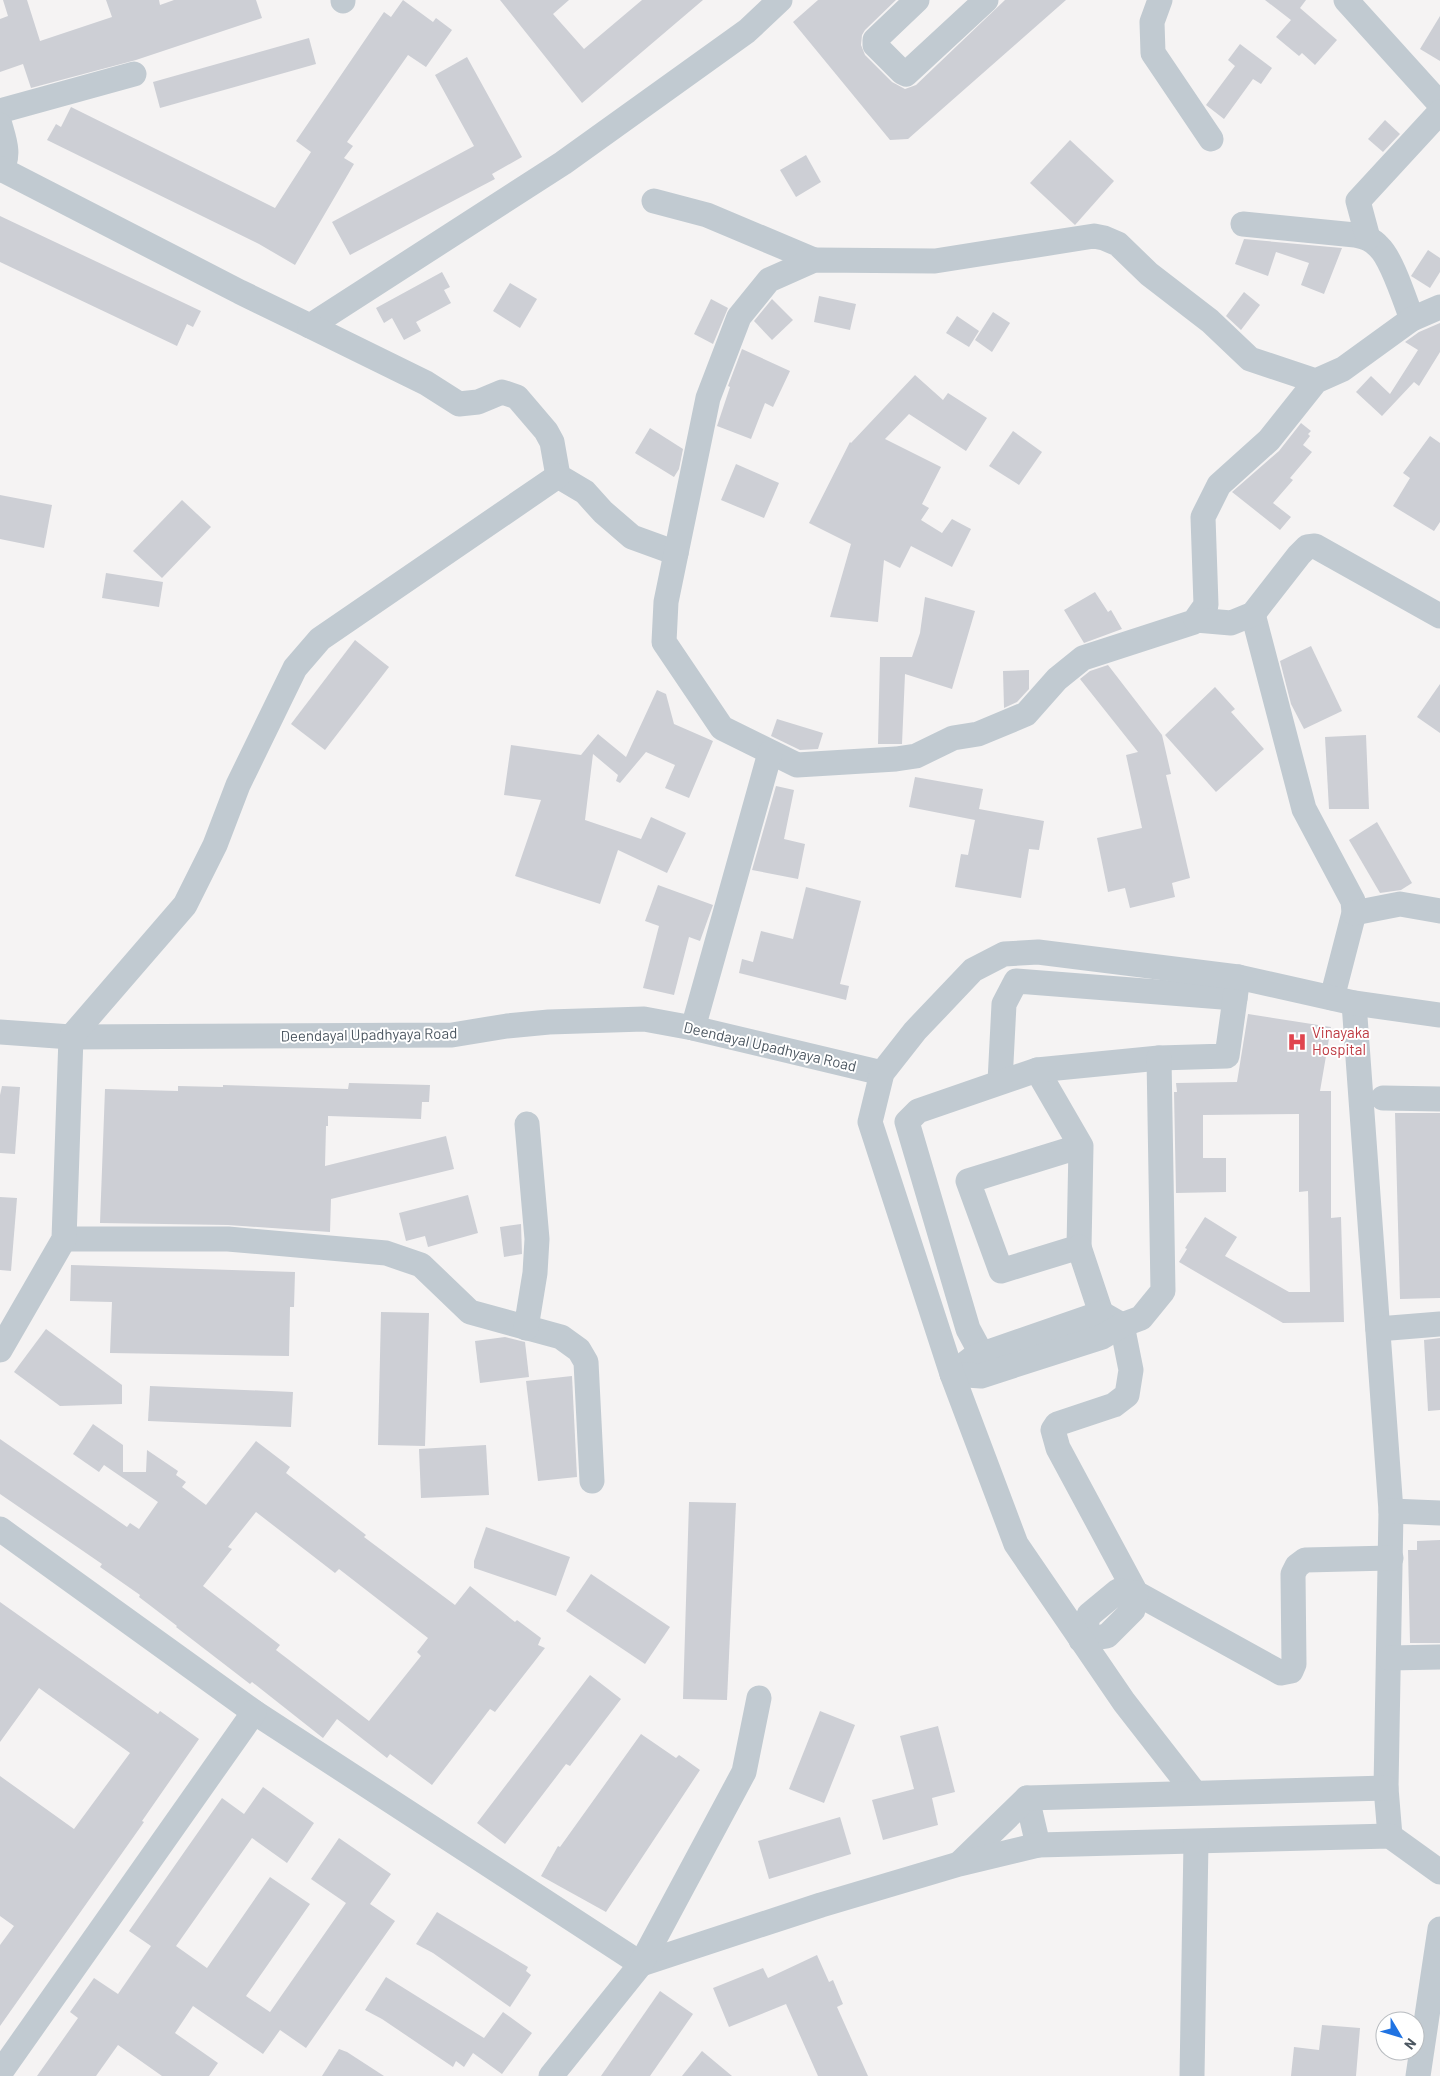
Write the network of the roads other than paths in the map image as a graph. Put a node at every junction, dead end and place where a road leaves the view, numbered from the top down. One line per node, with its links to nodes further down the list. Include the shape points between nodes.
1 (780, 0): 19 (street, via 747,31 563,162)
2 (916, 0): 3 (street, via 875,40 875,44 906,74)
3 (986, 0)
4 (1160, 0): 11 (street, via 1152,22 1153,53)
5 (1346, 0): 7 (street)
6 (134, 74): 8 (street)
7 (1440, 104)
8 (0, 111)
9 (1440, 112): 15 (street, via 1358,201)
10 (0, 124): 12 (street, via 6,161)
11 (1211, 139)
12 (0, 170): 19 (street)
13 (654, 201): 16 (street, via 707,215)
14 (1243, 224): 15 (street)
15 (1368, 238): 18 (street, via 1386,258)
16 (814, 260): 20 (street, via 935,261 1094,236 1104,238 1118,244 1250,359); 22 (street, via 769,280 739,317 708,398)
17 (1440, 307): 18 (street)
18 (1412, 319): 20 (street, via 1343,369)
19 (310, 326): 21 (street, via 426,383 459,404 478,402 502,392 518,397 552,442)
20 (1316, 381): 25 (street, via 1269,440 1219,485 1203,517 1206,605)
21 (558, 476): 22 (street, via 585,492 632,537); 34 (street, via 320,639 295,668 238,785 215,845 185,906)
22 (676, 553): 26 (street, via 666,602 664,642 722,728)
23 (1253, 614): 24 (street, via 1299,555 1307,547 1315,546); 25 (street, via 1231,623); 28 (street, via 1304,808 1353,901)
24 (1440, 616)
25 (1196, 620): 26 (street, via 1083,658 1057,679 1026,714 978,734 954,738 916,756 797,765)
26 (770, 753): 32 (street)
27 (1440, 911): 28 (street, via 1400,904)
28 (1354, 913): 30 (street)
29 (1237, 988): 30 (street); 35 (street, via 1227,1056); 37 (street, via 1038,952 1004,954 973,970 915,1031); 38 (street, via 1016,981 1004,1004)
30 (1343, 1000): 31 (street); 48 (street)
31 (1440, 1015)
32 (693, 1028): 34 (street, Deendayal Upadhyaya Road, via 644,1020 549,1022 452,1035); 37 (street, Deendayal Upadhyaya Road)
33 (0, 1032): 34 (street, Deendayal Upadhyaya Road)
34 (71, 1037): 43 (street)
35 (1159, 1058): 36 (street); 45 (street, via 1162,1291 1141,1318)
36 (1037, 1070): 38 (street); 42 (street)
37 (882, 1073): 51 (street, via 870,1122)
38 (1000, 1082): 50 (street, via 918,1111 906,1122 968,1329)
39 (1383, 1098): 40 (street)
40 (1440, 1099)
41 (527, 1124): 47 (street, via 537,1239)
42 (1081, 1146): 44 (street); 44 (street, via 968,1181 1001,1271)
43 (64, 1239): 47 (street, via 228,1239 386,1253 421,1265 470,1312); 49 (street)
44 (1079, 1247): 45 (street)
45 (1111, 1319): 50 (street); 51 (street, via 1102,1337 981,1376); 57 (street, via 1131,1370 1127,1395 1114,1405 1057,1424 1053,1430 1058,1448)
46 (1440, 1324): 48 (street)
47 (526, 1328): 52 (street, via 561,1338 579,1350 586,1362)
48 (1378, 1329): 53 (street)
49 (0, 1350)
50 (982, 1355): 51 (street, via 974,1357)
51 (952, 1374): 58 (street, via 1016,1544)
52 (592, 1481)
53 (1392, 1511): 54 (street); 56 (street)
54 (1440, 1514)
55 (0, 1529): 62 (street)
56 (1391, 1558): 57 (street, via 1305,1560 1296,1566 1293,1574 1294,1664 1287,1673 1281,1673); 60 (street)
57 (1136, 1593): 58 (street, via 1133,1610 1107,1636)
58 (1080, 1640): 64 (street)
59 (1440, 1657): 60 (street)
60 (1389, 1658): 63 (street)
61 (758, 1698): 72 (street, via 744,1772)
62 (254, 1712): 72 (street); 73 (street)
63 (1386, 1788): 64 (street); 66 (street)
64 (1194, 1792): 65 (street)
65 (1027, 1798): 68 (street); 69 (street)
66 (1390, 1836): 67 (street); 70 (street)
67 (1196, 1842): 68 (street); 75 (street)
68 (1038, 1845): 69 (street)
69 (959, 1864): 72 (street, via 821,1904)
70 (1440, 1872)
71 (1440, 1929): 76 (street)
72 (641, 1964): 74 (street)
73 (0, 2073)
74 (551, 2076)
75 (1192, 2076)
76 (1418, 2076)

